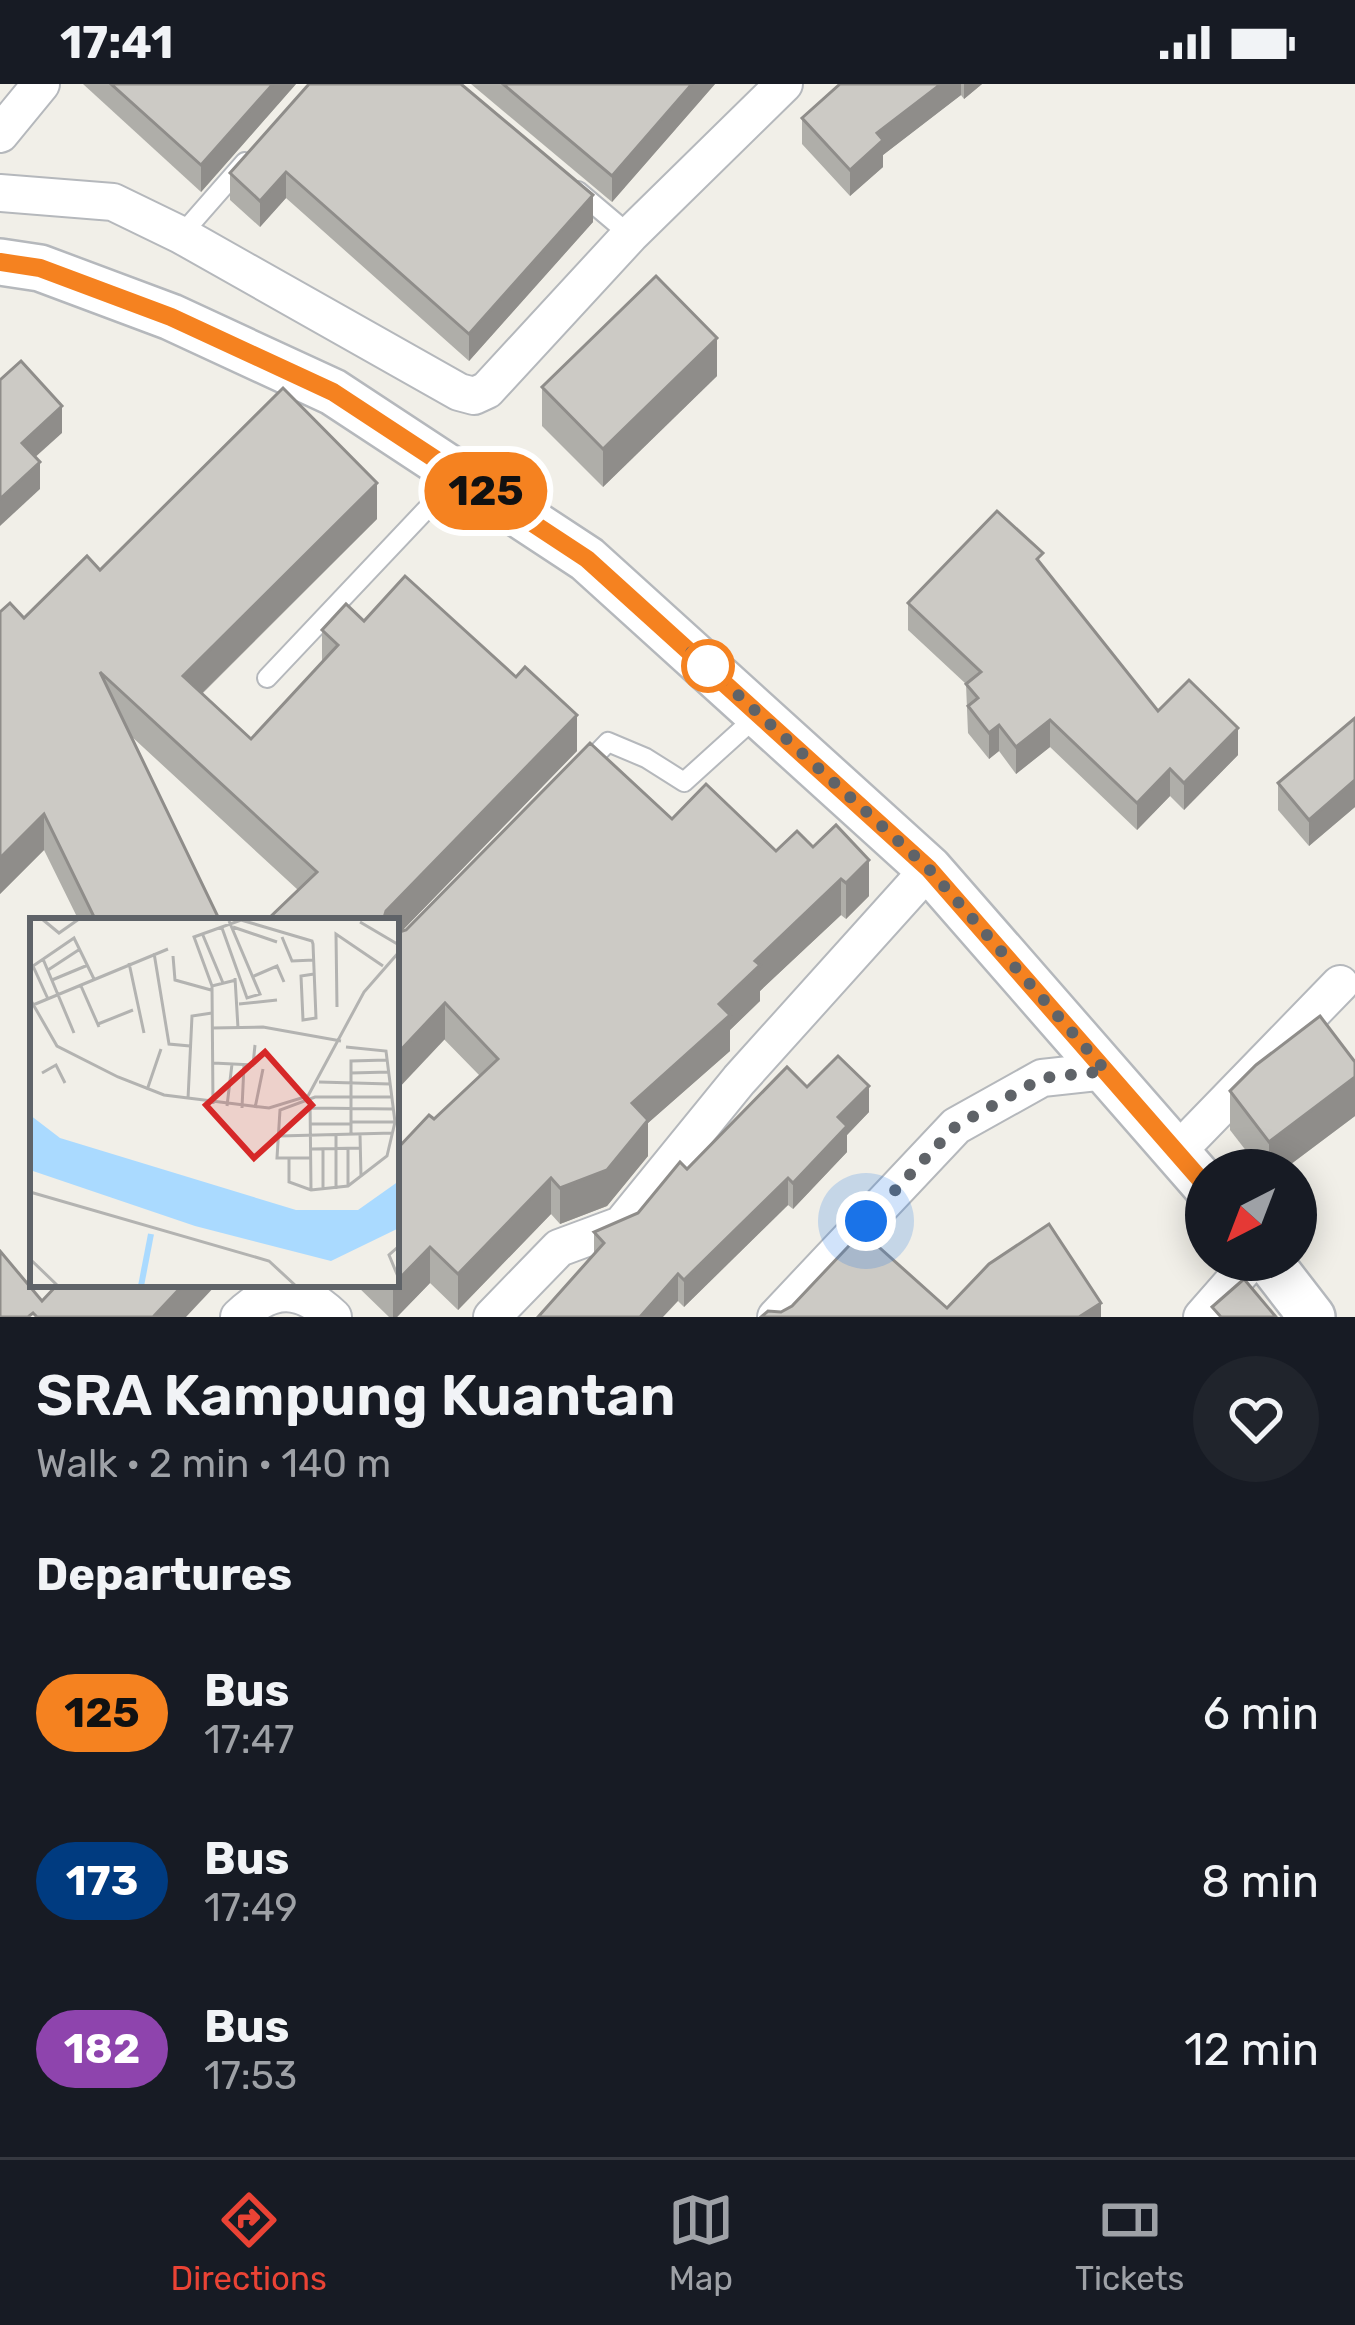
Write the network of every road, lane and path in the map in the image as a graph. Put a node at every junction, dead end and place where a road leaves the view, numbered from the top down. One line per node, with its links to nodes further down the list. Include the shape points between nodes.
1 (41, 84): 3 (street)
2 (784, 84): 8 (street)
3 (0, 134)
4 (255, 151): 7 (lane)
5 (558, 175): 8 (lane)
6 (0, 193): 7 (street, via 113,202)
7 (181, 235): 8 (street, via 474,396)
8 (630, 235)
9 (0, 262): 10 (street, via 40,268 171,317 333,392)
10 (460, 473): 11 (lane); 12 (street, via 587,559)
11 (267, 678)
12 (760, 713): 13 (lane, via 684,782 608,742); 14 (street)
13 (576, 775)
14 (929, 869): 16 (street); 23 (street, via 739,1080 621,1226 559,1248)
15 (1340, 984): 17 (street)
16 (1106, 1071): 17 (street); 24 (street, via 1042,1078 956,1126)
17 (1177, 1152): 18 (street)
18 (1185, 1161)
19 (1234, 1281): 25 (street)
20 (1284, 1281): 26 (street)
21 (327, 1311): 22 (street, via 302,1293 277,1293)
22 (239, 1317)
23 (492, 1317)
24 (776, 1317)
25 (1202, 1317)
26 (1312, 1317)

